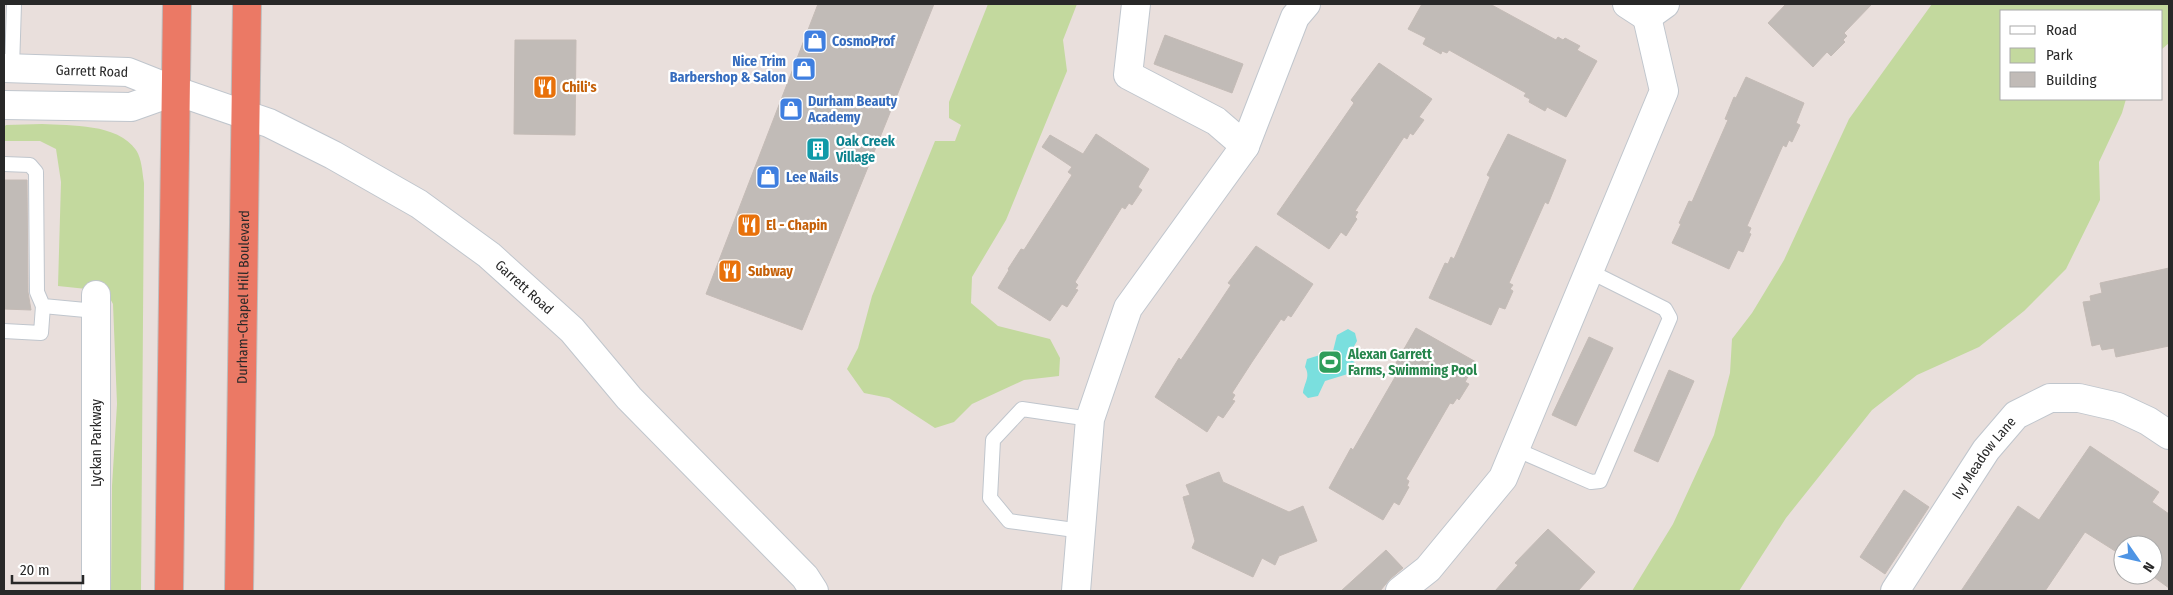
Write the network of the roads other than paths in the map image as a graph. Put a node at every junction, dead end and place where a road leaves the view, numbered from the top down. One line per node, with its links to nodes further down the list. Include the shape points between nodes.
1 (14, 4): 7 (lane)
2 (177, 4): 8 (highway)
3 (247, 4): 10 (highway, Durham-Chapel Hill Boulevard)
4 (1136, 4): 11 (street, via 1128,75 1216,121)
5 (1306, 4): 11 (street, via 1295,17)
6 (1646, 8): 13 (street, via 1664,91)
7 (8, 68): 8 (street, Garrett Road, via 128,72)
8 (176, 91): 9 (street, via 131,107); 10 (street, Garrett Road); 23 (highway)
9 (4, 105)
10 (245, 114): 21 (street, Garrett Road, via 302,138 378,179 419,204 489,255 572,330 629,398); 24 (highway, Durham-Chapel Hill Boulevard)
11 (1245, 146): 17 (street, via 1128,308)
12 (4, 164): 15 (lane, via 30,165 36,172 37,292)
13 (1589, 271): 19 (street); 19 (lane, via 1665,310 1670,318 1600,481 1591,482)
14 (96, 303): 15 (lane); 22 (street, Lyckan Parkway)
15 (43, 306): 16 (lane, via 41,333)
16 (4, 332)
17 (1090, 419): 20 (street); 20 (lane, via 1022,408 993,440 990,498 1009,521)
18 (2169, 435): 27 (street, Ivy Meadow Lane, via 2118,406 2078,398 2050,398 2016,415 1986,450)
19 (1515, 449): 26 (street, via 1503,478 1428,569)
20 (1082, 531): 25 (street)
21 (815, 587)
22 (96, 591)
23 (169, 591)
24 (239, 591)
25 (1076, 591)
26 (1400, 591)
27 (1895, 591)

